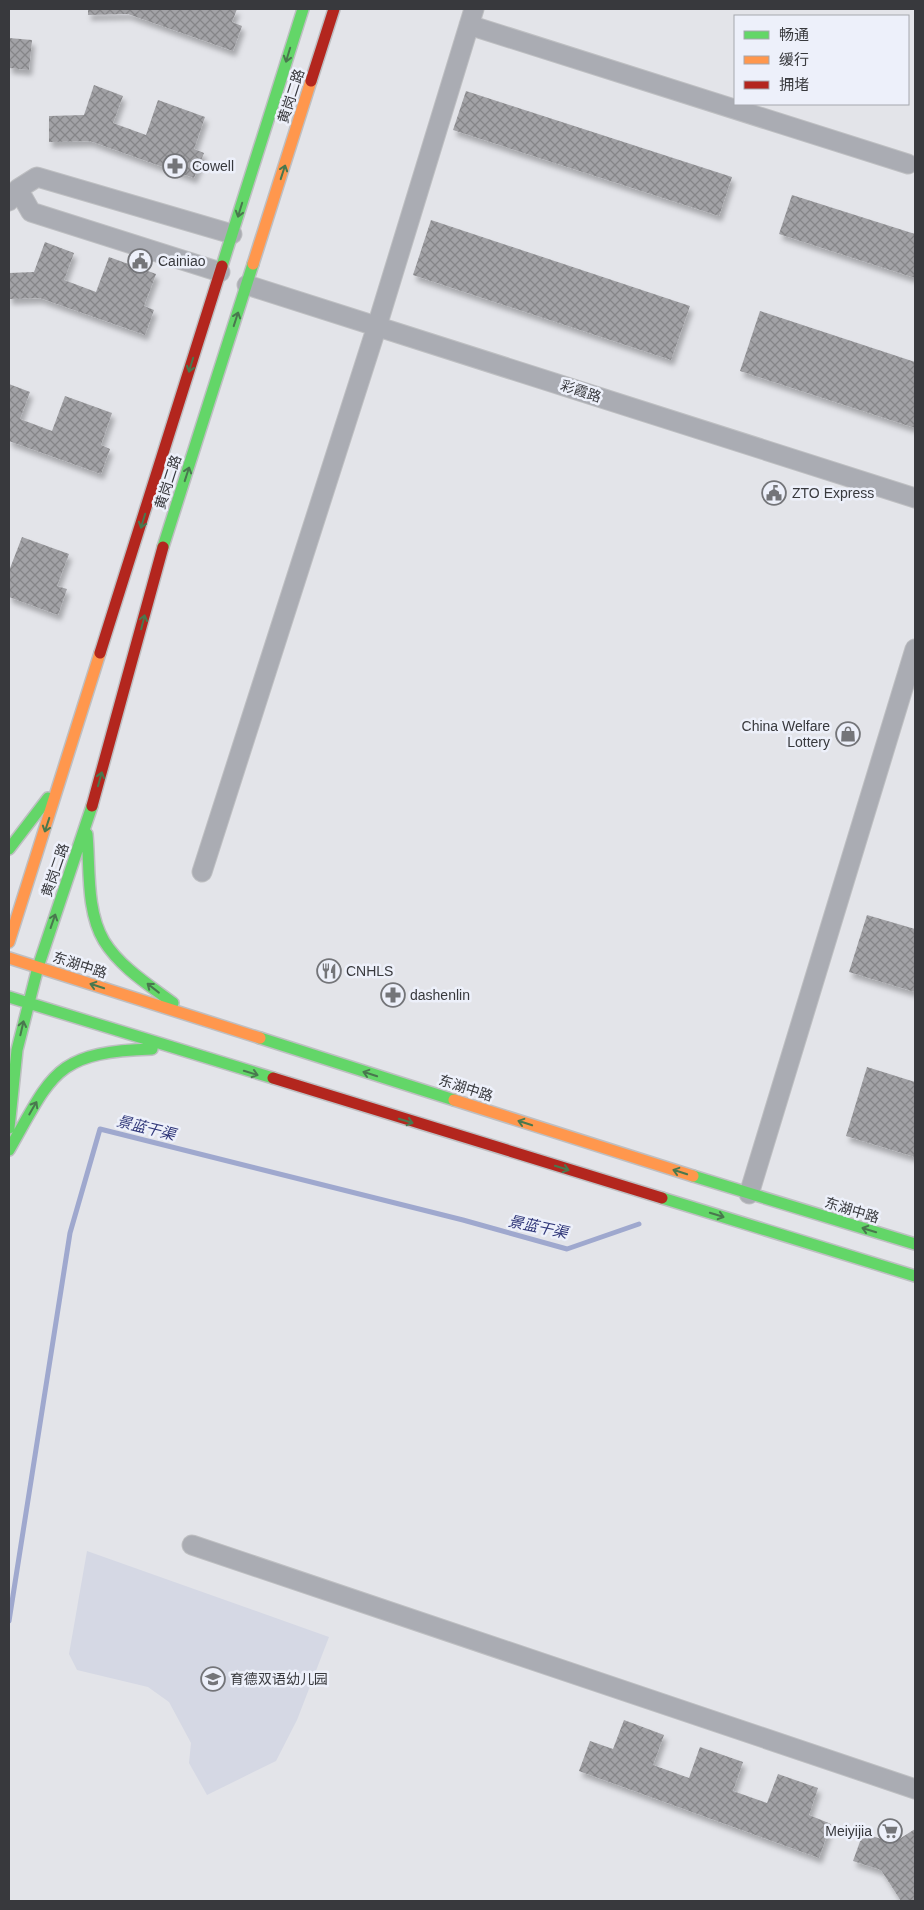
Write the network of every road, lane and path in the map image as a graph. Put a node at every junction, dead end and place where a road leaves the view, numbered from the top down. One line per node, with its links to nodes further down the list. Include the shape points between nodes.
1 (303, 9): 6 (main road, 黄岗二路, one-way to 6)
2 (334, 9): 8 (main road, 黄岗二路, one-way to 2)
3 (472, 17): 4 (street); 9 (street)
4 (908, 164)
5 (13, 195): 6 (street, via 37,178); 7 (street, via 31,212)
6 (232, 234): 7 (main road, 黄岗二路)
7 (220, 272): 12 (main road, 黄岗二路, one-way to 12)
8 (246, 285): 9 (street, 彩霞路); 13 (main road, 黄岗二路, one-way to 8, via 156,570)
9 (377, 326): 10 (street, 彩霞路); 15 (street)
10 (915, 498)
11 (915, 649): 27 (street)
12 (62, 778): 14 (main road); 16 (main road, 黄岗二路, one-way to 16)
13 (86, 826): 18 (main road, 黄岗二路, one-way to 13); 21 (main road, one-way to 13, via 129,969 100,932 94,906)
14 (9, 849)
15 (202, 872)
16 (9, 942)
17 (9, 958): 18 (main road, 东湖中路)
18 (38, 967): 20 (main road, 黄岗二路); 21 (main road, 东湖中路, one-way to 18)
19 (9, 997): 20 (main road)
20 (27, 1004): 23 (main road); 25 (main road, 黄岗二路, one-way to 20, via 17,1050)
21 (193, 1017): 22 (main road, 东湖中路)
22 (226, 1037): 24 (main road); 27 (main road, 东湖中路, one-way to 22)
23 (171, 1048): 24 (main road); 26 (main road, one-way to 23, via 52,1077 70,1064 95,1054)
24 (218, 1063): 29 (main road, one-way to 29)
25 (9, 1128)
26 (9, 1150)
27 (749, 1194): 28 (main road, 东湖中路, one-way to 27)
28 (915, 1244)
29 (915, 1276)
30 (192, 1545): 31 (street)
31 (915, 1789)

